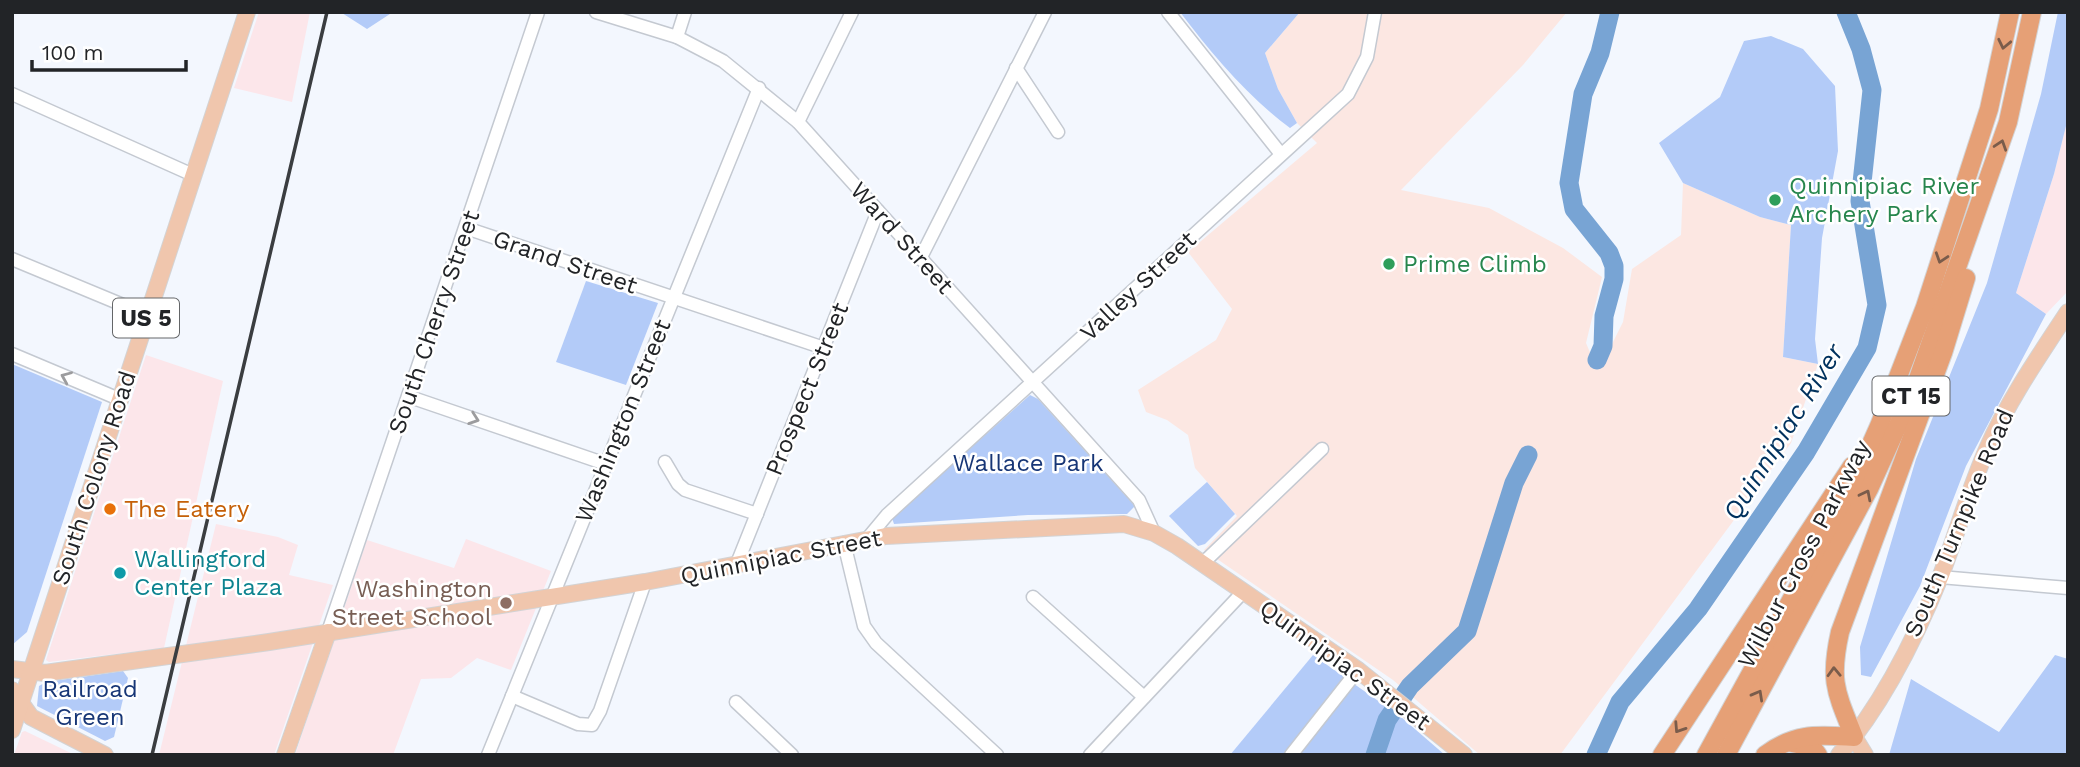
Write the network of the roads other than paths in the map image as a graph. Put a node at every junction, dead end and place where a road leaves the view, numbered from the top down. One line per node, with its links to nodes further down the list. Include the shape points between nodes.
1 (247, 12): 18 (main road, South Colony Road / US 5)
2 (538, 12): 21 (street, South Cherry Street)
3 (596, 12): 11 (street, Ward Street)
4 (685, 12): 11 (street)
5 (852, 12): 15 (street)
6 (1045, 12): 12 (street)
7 (1168, 12): 17 (street)
8 (1375, 12): 17 (street, Valley Street, via 1367,57 1348,94)
9 (2010, 12): 32 (highway, Wilbur Cross Parkway / CT 15, one-way to 32, via 1989,109 1925,307)
10 (2032, 12): 20 (highway, Wilbur Cross Parkway / CT 15, one-way to 10, via 2008,122)
11 (677, 37): 13 (street, Ward Street, via 723,61)
12 (1016, 68): 16 (street); 23 (street)
13 (759, 88): 15 (street, Ward Street); 24 (street, Washington Street)
14 (12, 94): 18 (street)
15 (798, 121): 19 (street, Ward Street)
16 (1058, 132)
17 (1280, 153): 29 (street, Valley Street)
18 (193, 175): 26 (main road, South Colony Road / US 5)
19 (878, 211): 23 (street, Ward Street); 27 (street, Prospect Street)
20 (1974, 226): 58 (highway, one-way to 20, via 1835,688 1833,665 1838,643 1965,288); 70 (highway, Wilbur Cross Parkway / CT 15, one-way to 20, via 1869,489 1914,390)
21 (466, 228): 24 (street, Grand Street); 30 (street, South Cherry Street)
22 (12, 259): 26 (street)
23 (920, 259): 29 (street, Ward Street)
24 (672, 299): 27 (street, Grand Street); 35 (street, Washington Street)
25 (2068, 312): 42 (main road, South Turnpike Road, via 2007,407 1986,450)
26 (147, 315): 31 (main road, South Colony Road / US 5)
27 (824, 348): 36 (street, Prospect Street)
28 (12, 355): 31 (street, one-way to 28)
29 (1032, 384): 37 (street, Ward Street, via 1139,500); 38 (street, Valley Street, via 887,515)
30 (410, 397): 35 (street, one-way to 35); 48 (street, South Cherry Street)
31 (119, 400): 51 (main road, South Colony Road / US 5)
32 (1879, 426): 68 (highway, one-way to 68); 69 (highway, Wilbur Cross Parkway / CT 15, via 1847,498)
33 (1322, 449): 40 (street)
34 (666, 462): 36 (street, via 685,490)
35 (607, 464): 46 (street, Washington Street)
36 (757, 514): 41 (street, Prospect Street)
37 (1154, 533): 38 (main road, Quinnipiac Street, via 1124,524); 40 (main road, Quinnipiac Street)
38 (867, 539): 39 (main road, Quinnipiac Street)
39 (844, 543): 41 (main road, Quinnipiac Street); 64 (street, via 864,626 876,643)
40 (1202, 564): 45 (main road, Quinnipiac Street)
41 (736, 566): 43 (main road, Quinnipiac Street)
42 (1940, 577): 44 (street); 58 (main road, South Turnpike Road, via 1891,678)
43 (645, 582): 46 (main road, Quinnipiac Street); 53 (street, via 592,725 578,724)
44 (2068, 588)
45 (1243, 592): 50 (main road, Quinnipiac Street); 54 (street)
46 (550, 597): 48 (main road, Quinnipiac Street); 53 (street, Washington Street)
47 (1033, 597): 54 (street)
48 (328, 632): 51 (main road, Quinnipiac Street); 61 (main road)
49 (12, 669): 51 (main road, Quinnipiac Street)
50 (1359, 670): 66 (street); 67 (main road, Quinnipiac Street)
51 (31, 673): 56 (main road, South Colony Road / US 5)
52 (12, 690): 56 (main road)
53 (512, 695): 62 (street, Washington Street)
54 (1144, 696): 65 (street)
55 (736, 702): 63 (street)
56 (21, 704): 57 (main road, US 5); 60 (main road, via 31,717)
57 (12, 730)
58 (1854, 737): 59 (highway, via 1799,736); 73 (main road); 74 (main road)
59 (1781, 743): 71 (highway); 72 (highway, via 1800,743)
60 (105, 755)
61 (285, 755)
62 (488, 755)
63 (792, 755)
64 (998, 755)
65 (1090, 755)
66 (1291, 755)
67 (1464, 755)
68 (1662, 755)
69 (1706, 755)
70 (1726, 755)
71 (1765, 755)
72 (1818, 755)
73 (1839, 755)
74 (1865, 755)

